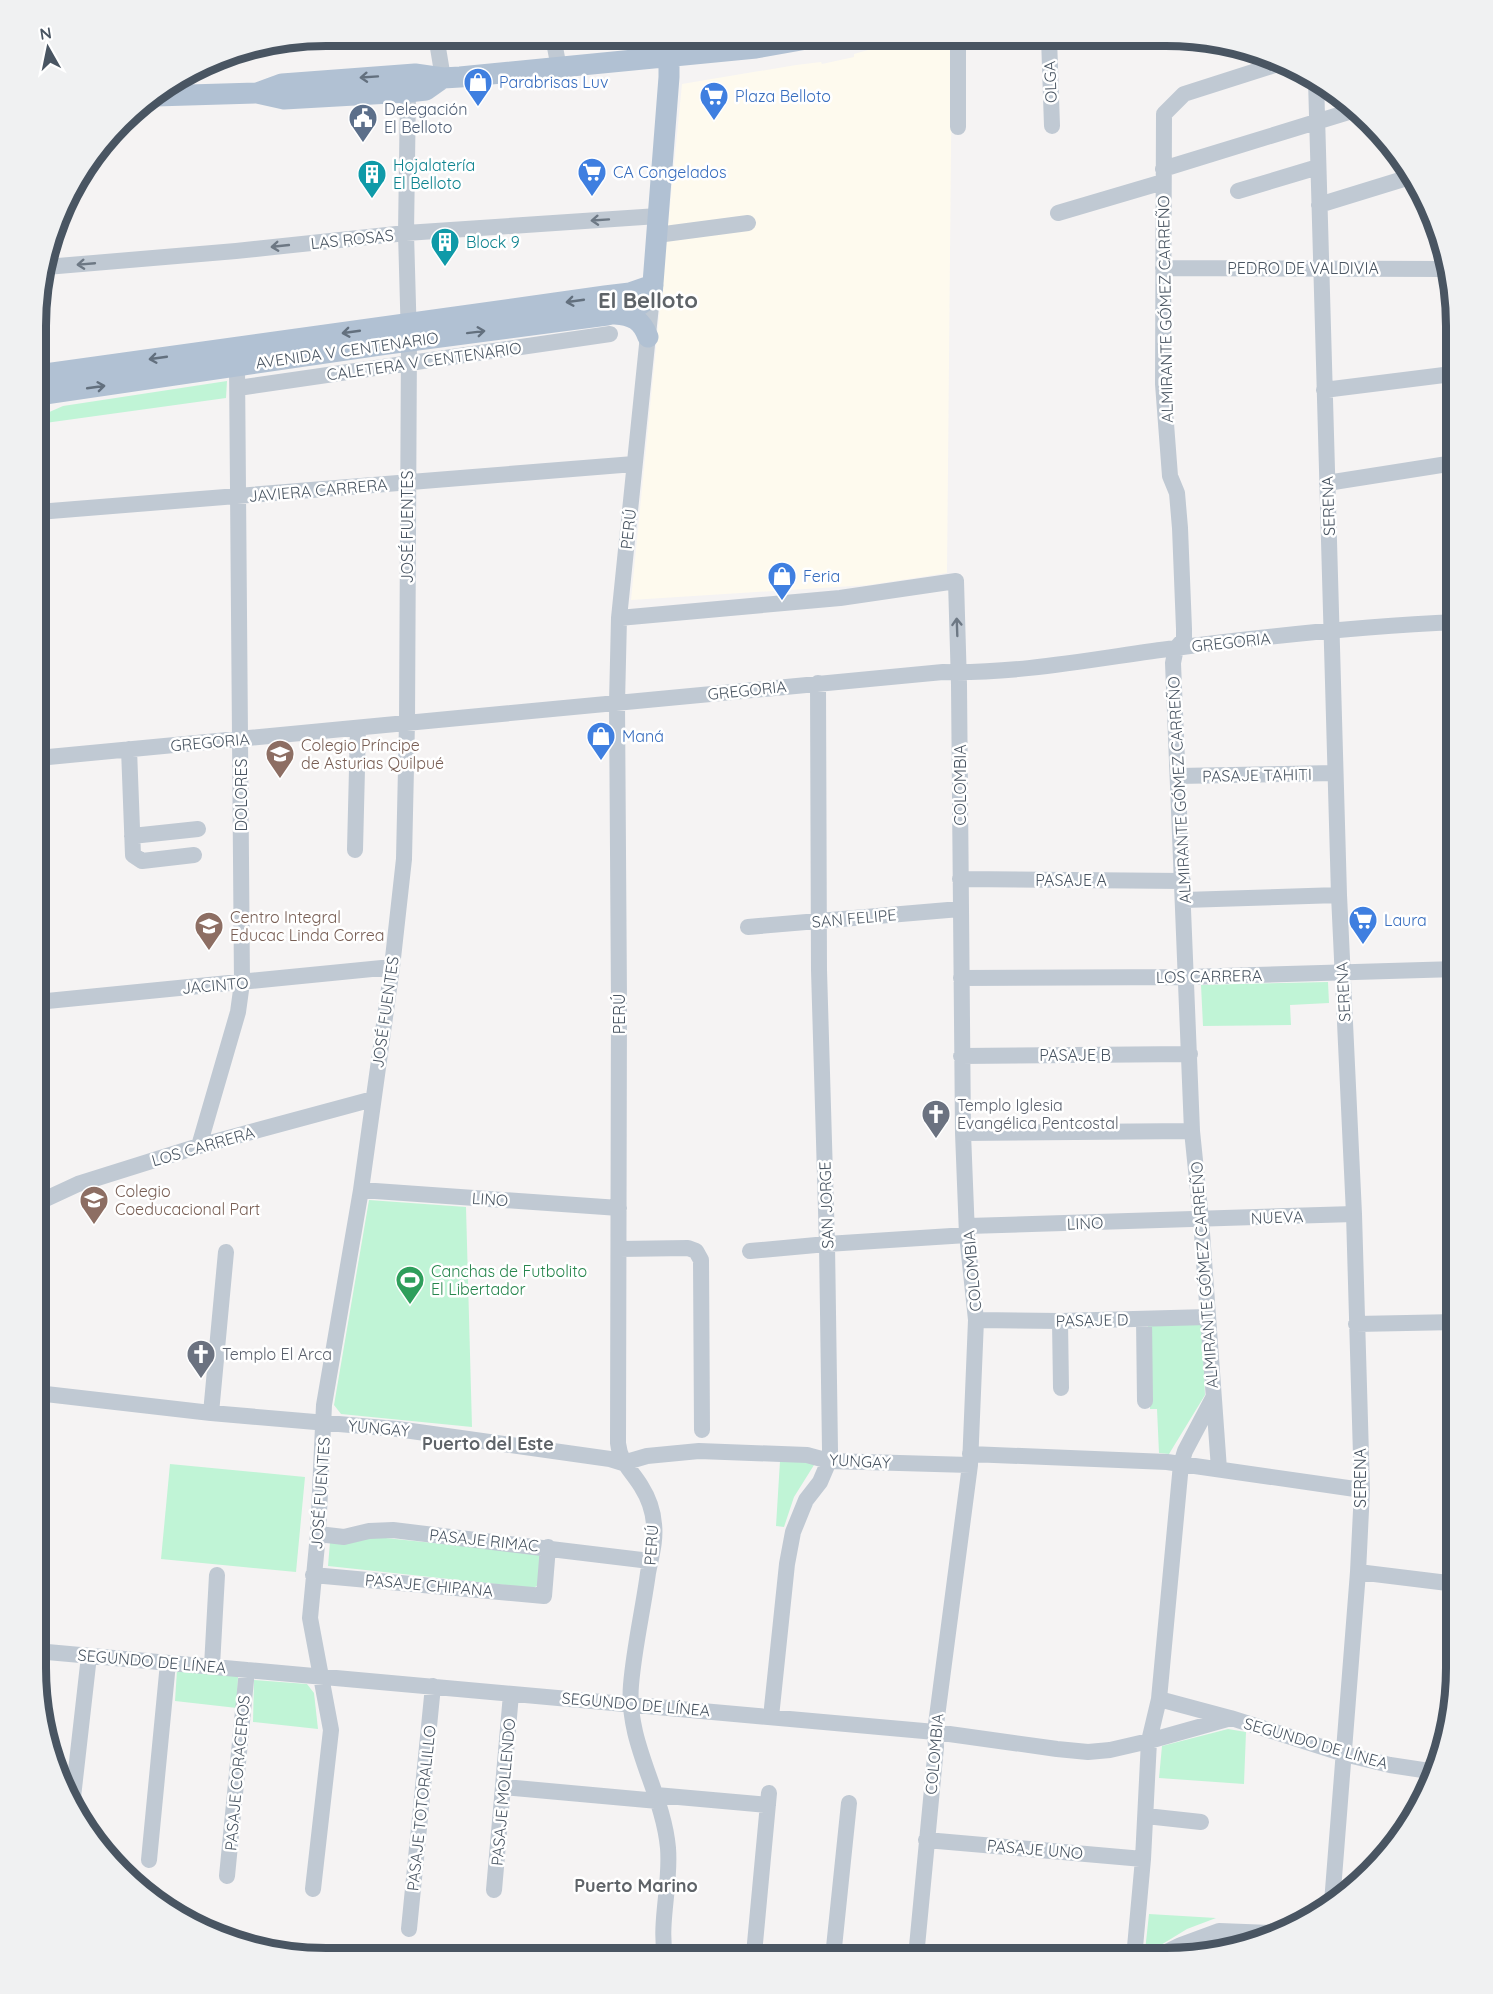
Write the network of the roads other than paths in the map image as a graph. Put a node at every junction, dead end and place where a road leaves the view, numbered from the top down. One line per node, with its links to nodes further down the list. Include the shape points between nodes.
1 (436, 46): 9 (street)
2 (555, 46): 8 (street)
3 (732, 46): 6 (main road)
4 (958, 46): 17 (street)
5 (1049, 46): 16 (street, OLGA)
6 (669, 57): 8 (main road); 25 (main road, PERÚ)
7 (1270, 66): 19 (street, ALMIRANTE GÓMEZ CARREÑO, via 1184,94 1164,114)
8 (559, 68): 9 (main road)
9 (435, 77): 11 (main road, via 426,90); 12 (main road, one-way to 12, via 407,75 282,84)
10 (1316, 90): 15 (street, SERENA)
11 (408, 92): 12 (main road, via 284,99); 26 (street, JOSÉ FUENTES)
12 (257, 93): 13 (main road)
13 (169, 96)
14 (1347, 113): 15 (street)
15 (1317, 123): 18 (street, SERENA); 19 (street)
16 (1052, 126)
17 (958, 127)
18 (1318, 167): 21 (street); 22 (street, SERENA)
19 (1163, 175): 23 (street); 29 (street, ALMIRANTE GÓMEZ CARREÑO)
20 (1404, 179): 22 (street)
21 (1238, 192)
22 (1319, 205): 28 (street, SERENA)
23 (1058, 213)
24 (748, 223): 25 (street, LAS ROSAS)
25 (658, 225): 26 (street, LAS ROSAS, one-way to 26); 31 (main road, PERÚ)
26 (406, 233): 27 (street, LAS ROSAS, one-way to 27); 33 (street, JOSÉ FUENTES)
27 (53, 266)
28 (1321, 267): 29 (street, PEDRO DE VALDIVIA); 30 (street, PEDRO DE VALDIVIA); 41 (street, SERENA)
29 (1163, 268): 52 (street, ALMIRANTE GÓMEZ CARREÑO, via 1163,384 1170,476 1177,494 1180,528 1184,629 1184,639)
30 (1440, 269)
31 (653, 290): 32 (main road, AVENIDA V CENTENARIO, via 634,309); 33 (main road, AVENIDA V CENTENARIO, one-way to 33); 35 (street, PERÚ)
32 (614, 314): 33 (main road, AVENIDA V CENTENARIO, one-way to 32); 35 (main road, via 635,318)
33 (409, 332): 36 (street, JOSÉ FUENTES); 37 (main road, AVENIDA V CENTENARIO); 38 (main road, AVENIDA V CENTENARIO, one-way to 38)
34 (610, 334): 36 (street, CALETERA V CENTENARIO)
35 (648, 337): 43 (street, PERÚ)
36 (407, 363): 40 (street, CALETERA V CENTENARIO); 45 (street, JOSÉ FUENTES)
37 (237, 366): 40 (street, DOLORES); 42 (main road, AVENIDA V CENTENARIO, one-way to 37)
38 (46, 374)
39 (1447, 375): 41 (street)
40 (238, 388): 47 (street, DOLORES)
41 (1324, 390): 46 (street, SERENA)
42 (46, 394)
43 (634, 464): 45 (street, JAVIERA CARRERA); 49 (street, PERÚ)
44 (1447, 464): 46 (street)
45 (408, 482): 47 (street, JAVIERA CARRERA); 56 (street, JOSÉ FUENTES)
46 (1327, 483): 51 (street, SERENA)
47 (238, 496): 48 (street, JAVIERA CARRERA); 58 (street, DOLORES)
48 (46, 511)
49 (619, 618): 53 (street, COLOMBIA, one-way to 49, via 956,581 840,598); 55 (street, PERÚ)
50 (1447, 623): 51 (street, GREGORIA)
51 (1331, 631): 52 (street, GREGORIA); 61 (street, SERENA)
52 (1176, 648): 53 (street, GREGORIA, via 1055,665); 62 (street, ALMIRANTE GÓMEZ CARREÑO, via 1173,663)
53 (959, 672): 54 (street, GREGORIA); 67 (street, COLOMBIA)
54 (818, 683): 55 (street, GREGORIA); 72 (street, SAN JORGE)
55 (617, 703): 56 (street, GREGORIA); 89 (street, PERÚ)
56 (407, 722): 57 (street, GREGORIA); 74 (street, JOSÉ FUENTES, via 404,859)
57 (358, 728): 58 (street, GREGORIA); 65 (street)
58 (242, 739): 59 (street, GREGORIA); 79 (street, DOLORES)
59 (129, 749): 60 (street, GREGORIA); 64 (street)
60 (46, 757)
61 (1335, 773): 62 (street, PASAJE TAHITI); 69 (street, SERENA)
62 (1178, 776): 68 (street, ALMIRANTE GÓMEZ CARREÑO)
63 (198, 829): 64 (street)
64 (132, 836): 66 (street, via 133,855 139,860)
65 (355, 850)
66 (194, 855)
67 (960, 879): 68 (street, PASAJE A); 71 (street, COLOMBIA)
68 (1183, 881): 70 (street, ALMIRANTE GÓMEZ CARREÑO)
69 (1339, 895): 70 (street); 76 (street, SERENA)
70 (1184, 900): 77 (street, ALMIRANTE GÓMEZ CARREÑO)
71 (960, 909): 72 (street, SAN FELIPE); 78 (street, COLOMBIA)
72 (819, 921): 73 (street, SAN FELIPE); 93 (street, SAN JORGE)
73 (748, 927)
74 (392, 967): 79 (street, JACINTO); 83 (street, JOSÉ FUENTES)
75 (1447, 969): 76 (street, LOS CARRERA)
76 (1342, 972): 77 (street, LOS CARRERA); 90 (street, SERENA)
77 (1187, 977): 78 (street, LOS CARRERA); 81 (street, ALMIRANTE GÓMEZ CARREÑO)
78 (961, 978): 82 (street, COLOMBIA)
79 (242, 983): 80 (street, JACINTO); 86 (street, DOLORES, via 238,1012)
80 (46, 1001)
81 (1190, 1054): 82 (street, PASAJE B); 84 (street, ALMIRANTE GÓMEZ CARREÑO)
82 (961, 1056): 85 (street, COLOMBIA)
83 (373, 1099): 86 (street, LOS CARRERA); 87 (street, JOSÉ FUENTES)
84 (1192, 1131): 85 (street); 91 (street, ALMIRANTE GÓMEZ CARREÑO)
85 (963, 1133): 92 (street, COLOMBIA)
86 (199, 1146): 88 (street, LOS CARRERA, via 78,1184)
87 (361, 1190): 89 (street, LINO); 108 (street, JOSÉ FUENTES)
88 (46, 1199)
89 (619, 1208): 94 (street, PERÚ)
90 (1354, 1214): 91 (street, NUEVA); 102 (street, SERENA)
91 (1201, 1219): 92 (street, LINO); 97 (street, ALMIRANTE GÓMEZ CARREÑO)
92 (967, 1231): 93 (street, LINO); 99 (street, COLOMBIA)
93 (827, 1244): 95 (street, LINO); 111 (street, SAN JORGE)
94 (619, 1249): 109 (street, via 688,1248 696,1251 701,1260); 112 (street, PERÚ, via 618,1443)
95 (750, 1251)
96 (226, 1252): 107 (street)
97 (1208, 1317): 98 (street, PASAJE D); 105 (street, ALMIRANTE GÓMEZ CARREÑO)
98 (1144, 1319): 100 (street, PASAJE D); 106 (street)
99 (976, 1320): 100 (street, PASAJE D); 110 (street, COLOMBIA)
100 (1060, 1321): 103 (street)
101 (1447, 1322): 102 (street)
102 (1356, 1324): 115 (street, SERENA)
103 (1061, 1388)
104 (46, 1394): 107 (street, YUNGAY)
105 (1213, 1398): 113 (street, ALMIRANTE GÓMEZ CARREÑO); 114 (street, ALMIRANTE GÓMEZ CARREÑO)
106 (1145, 1401)
107 (211, 1413): 108 (street, YUNGAY)
108 (324, 1424): 112 (street, YUNGAY, via 397,1429); 116 (street, JOSÉ FUENTES)
109 (702, 1430)
110 (970, 1460): 111 (street, YUNGAY); 113 (street, YUNGAY); 135 (street, COLOMBIA)
111 (829, 1461): 112 (street, YUNGAY, via 807,1455 699,1451 647,1456); 133 (street, SAN JORGE, via 793,1532)
112 (623, 1463): 118 (street, PERÚ, via 642,1487 651,1509 654,1535)
113 (1181, 1464): 114 (street, YUNGAY); 131 (street, ALMIRANTE GÓMEZ CARREÑO)
114 (1219, 1469): 115 (street, YUNGAY)
115 (1362, 1490): 119 (street, SERENA)
116 (318, 1534): 117 (street, PASAJE RIMAC, via 344,1537 393,1530); 121 (street, JOSÉ FUENTES)
117 (548, 1547): 118 (street, PASAJE RIMAC); 121 (street, PASAJE CHIPANA, via 543,1603)
118 (650, 1561): 132 (street, PERÚ)
119 (1358, 1572): 122 (street); 137 (street, SERENA)
120 (217, 1575): 126 (street)
121 (314, 1575): 128 (street, JOSÉ FUENTES, via 310,1618)
122 (1447, 1583)
123 (46, 1652): 124 (street, SEGUNDO DE LÍNEA)
124 (89, 1656): 125 (street, SEGUNDO DE LÍNEA); 140 (street)
125 (168, 1663): 126 (street, SEGUNDO DE LÍNEA); 147 (street)
126 (212, 1666): 127 (street, SEGUNDO DE LÍNEA)
127 (246, 1670): 128 (street, SEGUNDO DE LÍNEA); 148 (street, PASAJE CORACEROS)
128 (320, 1675): 129 (street, SEGUNDO DE LÍNEA); 149 (street, JOSÉ FUENTES, via 331,1730)
129 (433, 1686): 130 (street, SEGUNDO DE LÍNEA); 152 (street, PASAJE TOTORALILLO)
130 (511, 1694): 132 (street, SEGUNDO DE LÍNEA); 139 (street, PASAJE MOLLENDO)
131 (1159, 1699): 134 (street, SEGUNDO DE LÍNEA); 136 (street, ALMIRANTE GÓMEZ CARREÑO)
132 (631, 1703): 133 (street, SEGUNDO DE LÍNEA); 141 (street, PERÚ, via 636,1736)
133 (771, 1717): 135 (street, SEGUNDO DE LÍNEA)
134 (1231, 1719): 136 (street, SEGUNDO DE LÍNEA); 137 (street, SEGUNDO DE LÍNEA)
135 (935, 1732): 136 (street, SEGUNDO DE LÍNEA, via 1088,1752); 145 (street, COLOMBIA)
136 (1149, 1741): 143 (street, ALMIRANTE GÓMEZ CARREÑO)
137 (1344, 1754): 138 (street, SEGUNDO DE LÍNEA); 151 (street, SERENA)
138 (1427, 1771)
139 (504, 1787): 141 (street); 150 (street, PASAJE MOLLENDO)
140 (74, 1789)
141 (657, 1798): 155 (street, PERÚ, via 668,1848); 156 (street, via 769,1799)
142 (849, 1803): 157 (street)
143 (1146, 1816): 144 (street); 146 (street, ALMIRANTE GÓMEZ CARREÑO)
144 (1201, 1822)
145 (926, 1839): 146 (street, PASAJE UNO); 158 (street, COLOMBIA)
146 (1143, 1859): 159 (street, ALMIRANTE GÓMEZ CARREÑO)
147 (149, 1860)
148 (227, 1876)
149 (313, 1889)
150 (494, 1890)
151 (1333, 1893)
152 (409, 1929)
153 (1258, 1932): 154 (street, via 1219,1931)
154 (1176, 1947)
155 (664, 1948)
156 (755, 1948)
157 (834, 1948)
158 (915, 1948)
159 (1135, 1948)

